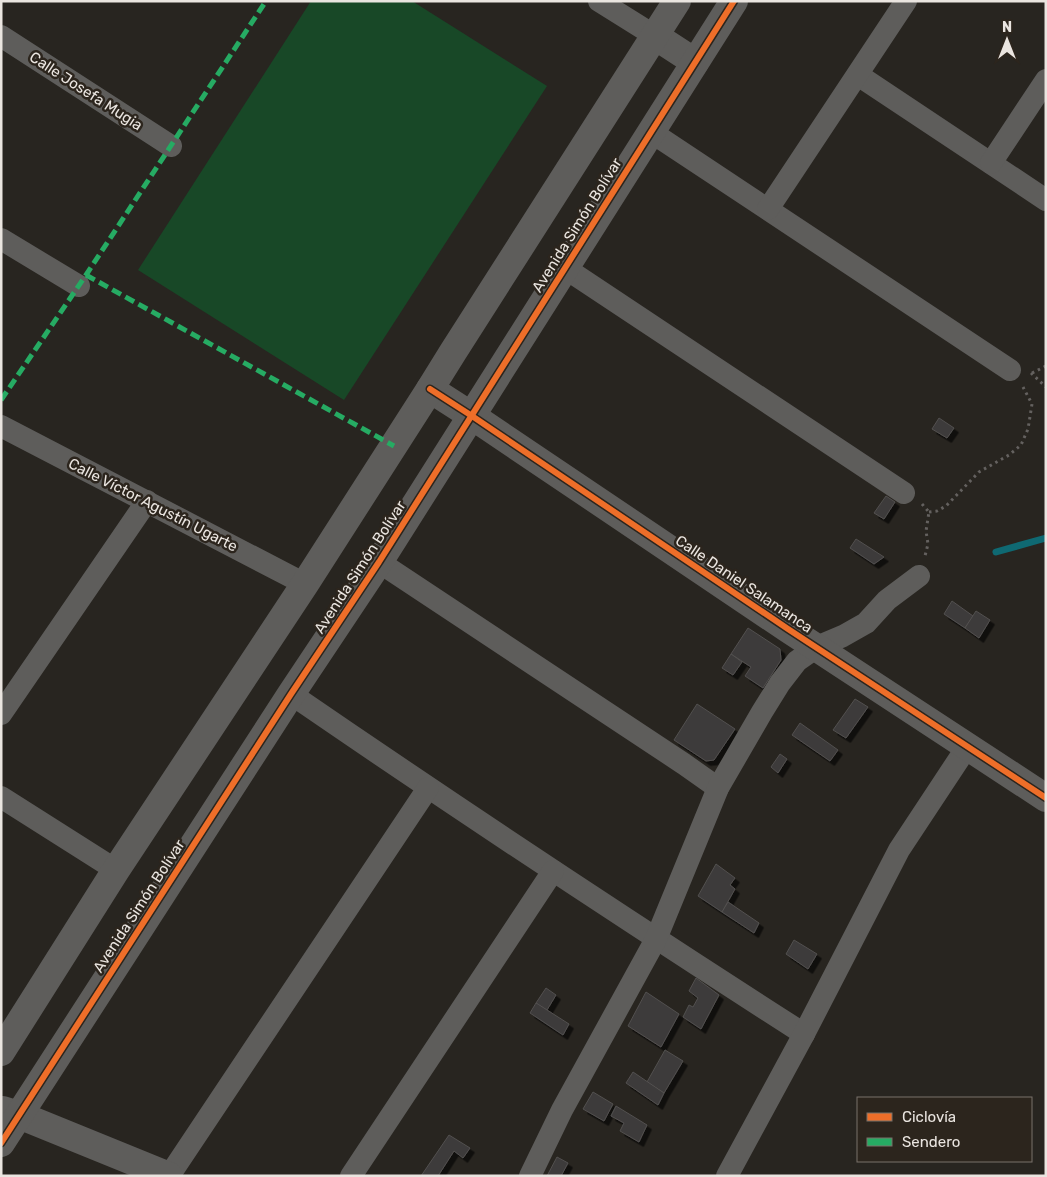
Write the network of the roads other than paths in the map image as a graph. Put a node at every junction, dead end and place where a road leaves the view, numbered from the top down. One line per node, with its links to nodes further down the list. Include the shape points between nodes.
1 (599, 1): 6 (street)
2 (677, 1): 6 (street)
3 (734, 1): 7 (street, Avenida Simón Bolívar)
4 (906, 1): 8 (street)
5 (1, 36): 11 (street, Calle Josefa Mugia)
6 (655, 36): 7 (street); 19 (street)
7 (694, 62): 10 (street, Avenida Simón Bolívar)
8 (858, 75): 12 (street); 14 (street)
9 (1046, 80): 12 (street)
10 (651, 132): 14 (street); 16 (street, Avenida Simón Bolívar)
11 (172, 146)
12 (991, 163): 13 (street)
13 (1046, 200)
14 (768, 209): 18 (street)
15 (1, 240): 17 (street)
16 (564, 268): 20 (street, Avenida Simón Bolívar); 22 (street)
17 (79, 286)
18 (1021, 376)
19 (430, 389): 20 (street, Calle Daniel Salamanca); 26 (street)
20 (472, 416): 24 (street, Avenida Simón Bolívar); 27 (street, Calle Daniel Salamanca)
21 (1, 426): 23 (street, Calle Víctor Agustín Ugarte)
22 (904, 493)
23 (147, 501): 26 (street, Calle Víctor Agustín Ugarte); 29 (street)
24 (379, 562): 28 (street, Avenida Simón Bolívar); 32 (street)
25 (919, 576): 27 (street, via 887,600 866,623)
26 (305, 584): 35 (street)
27 (817, 647): 30 (street, Calle Daniel Salamanca); 32 (street, via 797,661 780,683)
28 (291, 694): 31 (street); 40 (street, Avenida Simón Bolívar)
29 (1, 714)
30 (967, 747): 34 (street, Calle Daniel Salamanca); 38 (street, via 899,850)
31 (428, 788): 36 (street); 42 (street)
32 (718, 788): 37 (street)
33 (1, 798): 35 (street)
34 (1046, 798)
35 (116, 870): 39 (street)
36 (553, 871): 37 (street); 43 (street)
37 (656, 939): 38 (street); 44 (street, via 562,1110)
38 (804, 1034): 45 (street)
39 (1, 1052)
40 (10, 1112): 41 (street, Avenida Simón Bolívar); 42 (street)
41 (1, 1142)
42 (169, 1176)
43 (352, 1176)
44 (530, 1176)
45 (727, 1176)

